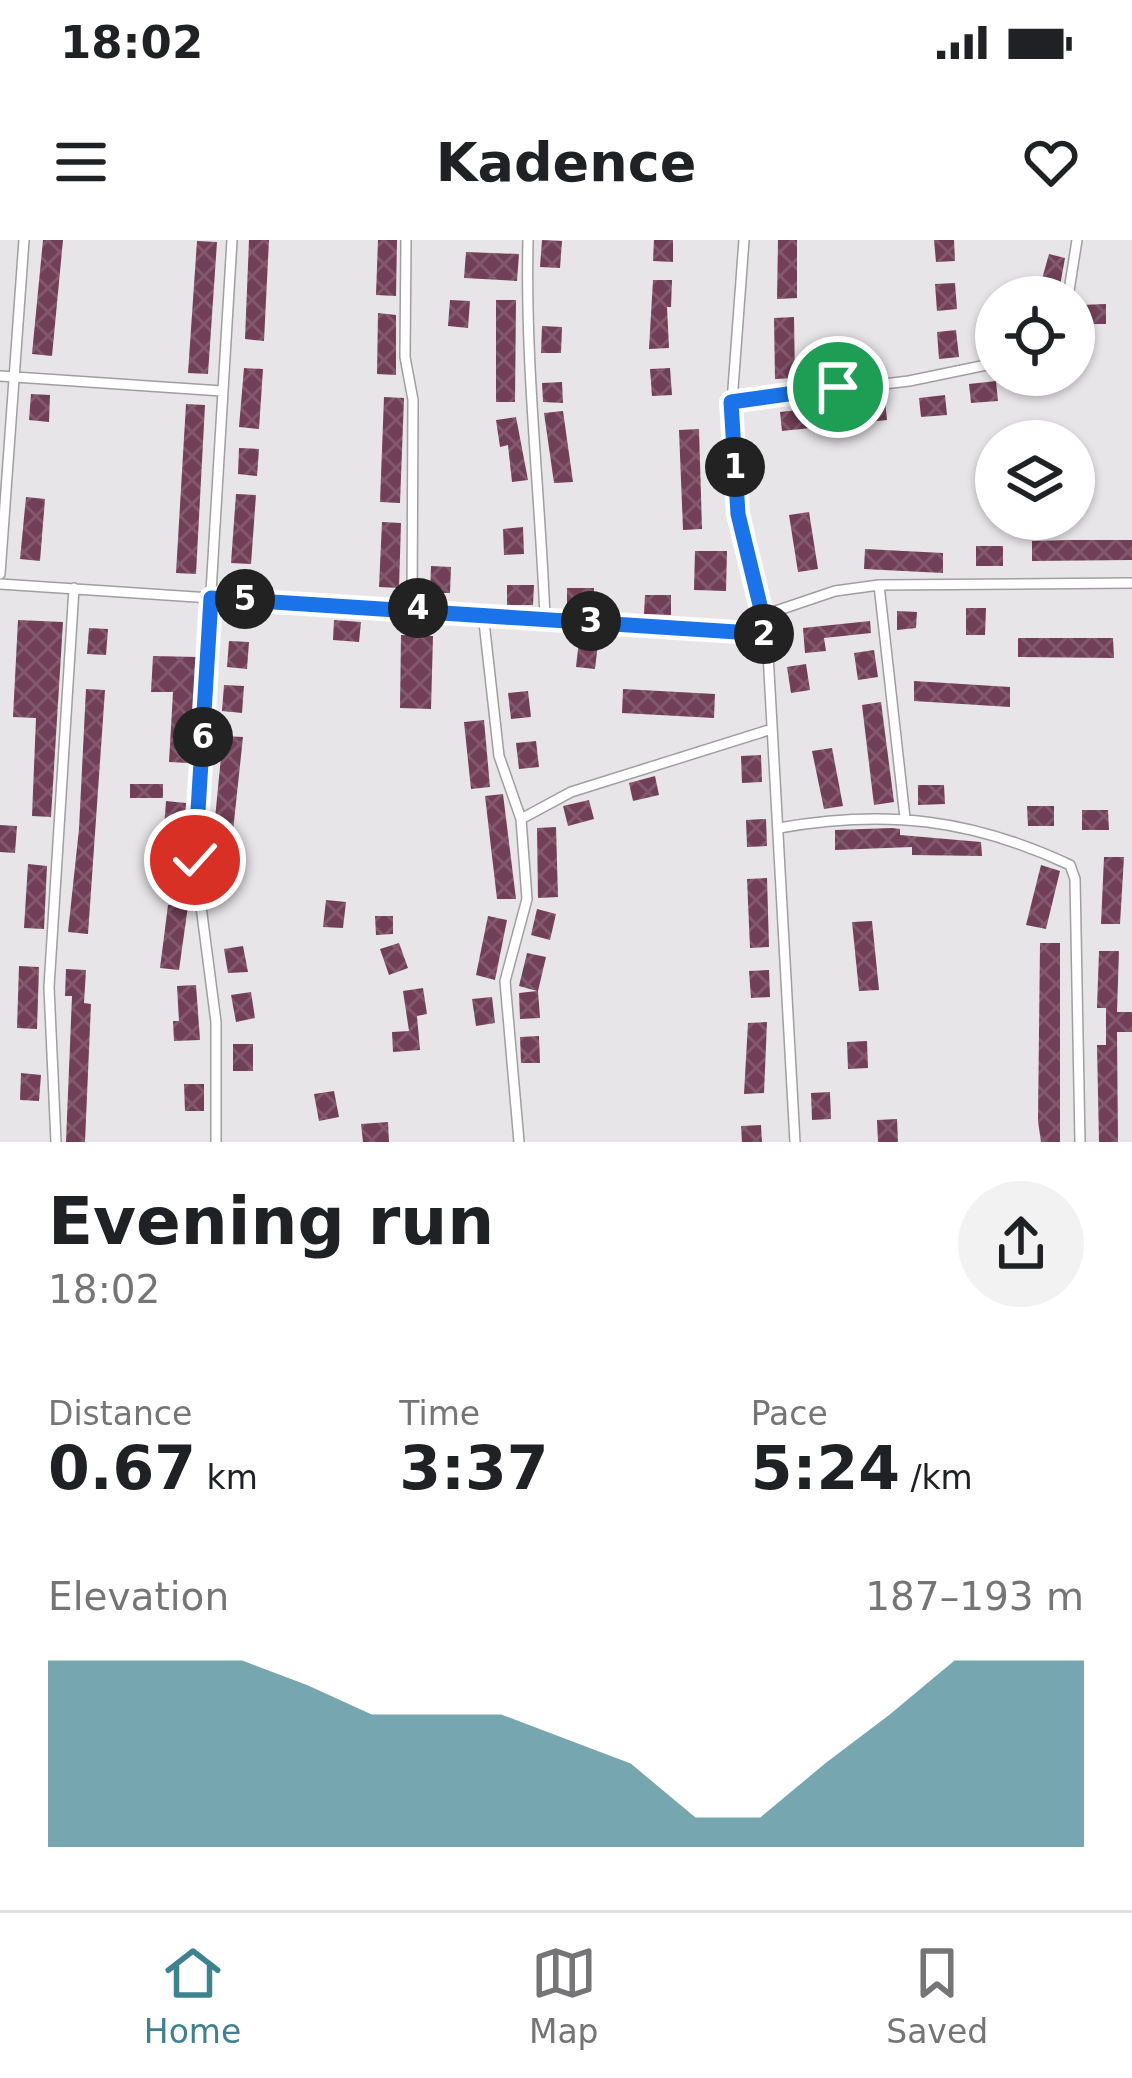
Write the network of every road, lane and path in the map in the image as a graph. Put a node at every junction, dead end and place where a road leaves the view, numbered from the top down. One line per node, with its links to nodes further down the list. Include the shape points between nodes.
1 (24, 240): 10 (street)
2 (232, 240): 11 (street)
3 (406, 240): 19 (street)
4 (528, 240): 22 (street, via 527,394 538,440)
5 (744, 240): 12 (street)
6 (1077, 240): 7 (street)
7 (1071, 276)
8 (975, 367): 12 (street)
9 (0, 376): 10 (street)
10 (15, 376): 11 (street); 13 (street)
11 (222, 392): 18 (street)
12 (731, 402): 21 (street, via 738,514)
13 (0, 574)
14 (1132, 583): 16 (street)
15 (0, 584): 17 (street)
16 (879, 585): 21 (street); 25 (street)
17 (74, 588): 18 (street); 28 (street, via 50,987)
18 (211, 598): 19 (street); 29 (street, via 195,860 216,1022)
19 (412, 607): 20 (street)
20 (483, 613): 22 (street); 26 (street, via 499,756)
21 (764, 615): 23 (street)
22 (545, 618): 23 (street)
23 (767, 634): 24 (street)
24 (772, 729): 26 (street, via 571,793); 27 (street)
25 (905, 818): 27 (street); 32 (street, via 1009,836 1070,865)
26 (521, 819): 30 (street, via 527,899 505,981)
27 (779, 828): 31 (street)
28 (56, 1142)
29 (217, 1142)
30 (519, 1142)
31 (795, 1142)
32 (1080, 1142)

